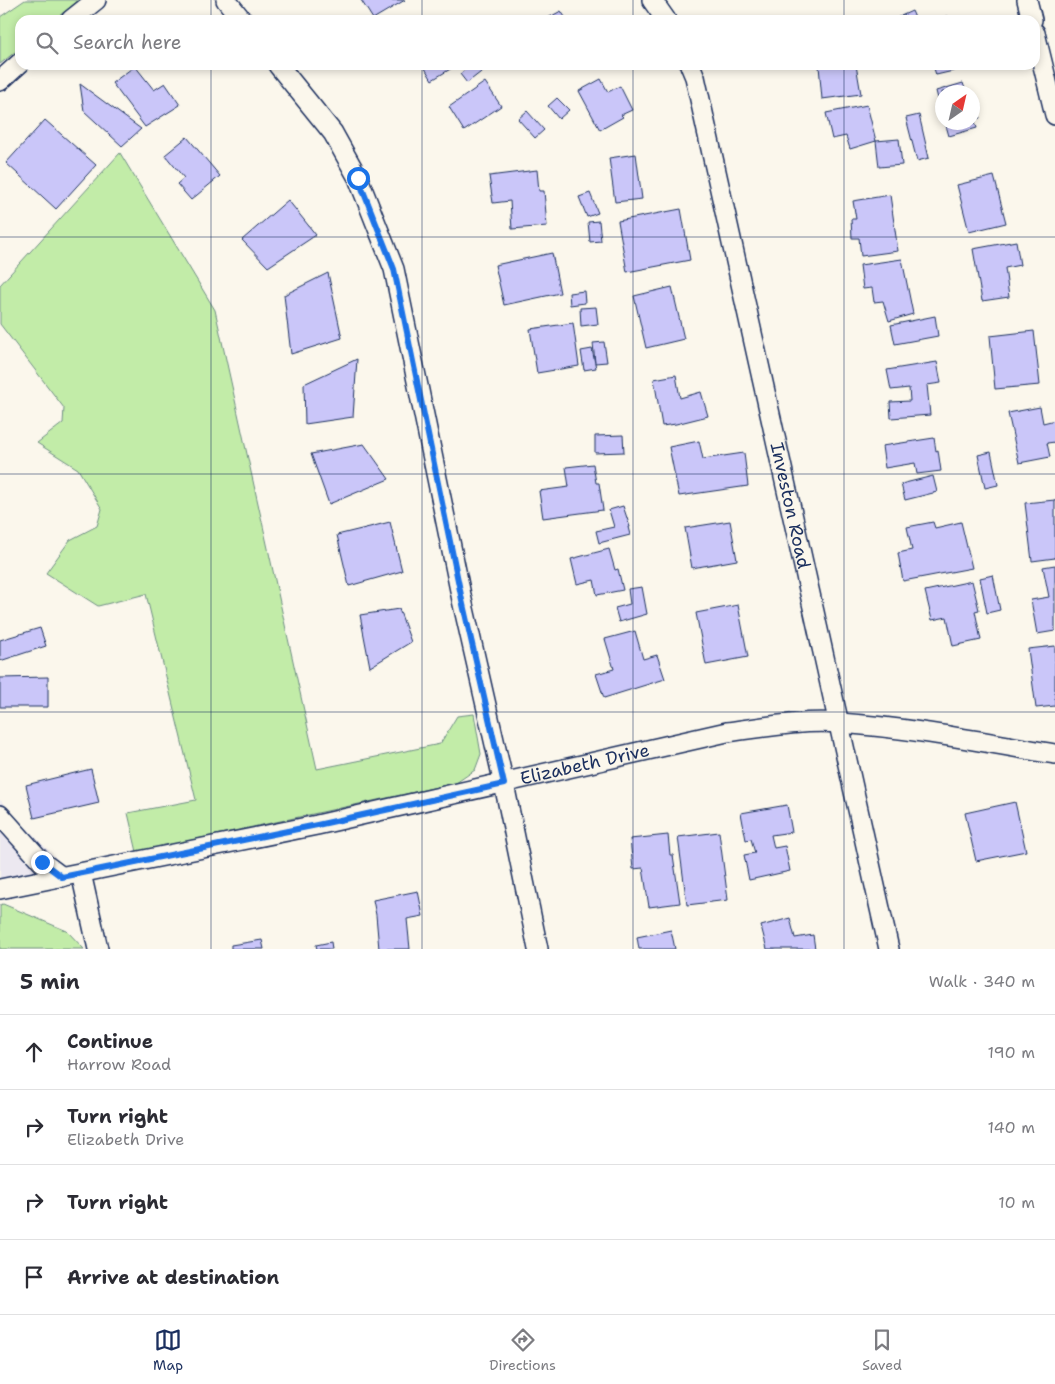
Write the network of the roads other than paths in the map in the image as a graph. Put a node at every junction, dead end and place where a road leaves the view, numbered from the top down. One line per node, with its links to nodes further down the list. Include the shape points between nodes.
1 (96, 0): 5 (street)
2 (226, 0): 6 (street)
3 (652, 0): 7 (street)
4 (1027, 0): 8 (street)
5 (77, 15)
6 (238, 15)
7 (662, 15)
8 (1031, 15)
9 (1040, 54): 14 (street)
10 (15, 68): 13 (street)
11 (282, 70): 17 (street, via 333,133 358,178 394,269 462,600)
12 (692, 70): 15 (street, Investon Road)
13 (0, 81)
14 (1055, 115)
15 (839, 723): 16 (street, Elizabeth Drive); 17 (street, Elizabeth Drive, via 727,732); 24 (street, Investon Road)
16 (1055, 754)
17 (504, 784): 19 (street, Elizabeth Drive); 23 (street)
18 (0, 815): 20 (street, via 42,862)
19 (81, 873): 20 (street, Elizabeth Drive); 22 (street)
20 (62, 877): 21 (street, Elizabeth Drive)
21 (0, 888)
22 (98, 949)
23 (538, 949)
24 (888, 949)

